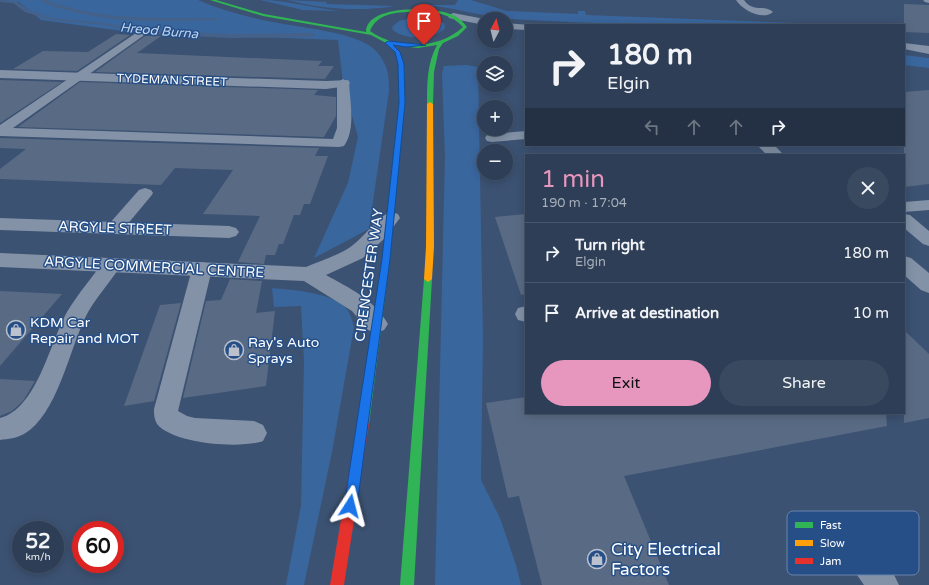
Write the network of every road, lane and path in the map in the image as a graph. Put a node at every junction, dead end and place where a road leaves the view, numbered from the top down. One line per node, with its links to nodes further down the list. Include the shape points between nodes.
1 (212, 0): 12 (main road, via 263,15)
2 (244, 0): 7 (main road, via 287,11)
3 (740, 0): 4 (lane, via 749,10)
4 (768, 12)
5 (388, 15): 6 (main road, via 423,11); 8 (main road); 12 (main road, via 370,23)
6 (453, 16): 9 (street); 13 (main road, via 462,21 465,27 462,33)
7 (327, 17)
8 (368, 17)
9 (477, 21)
10 (477, 32): 13 (street)
11 (139, 34): 19 (lane)
12 (370, 34): 15 (main road)
13 (454, 38): 14 (main road)
14 (441, 42): 15 (main road, via 414,45); 46 (main road, via 434,53 430,71 430,254)
15 (388, 43): 29 (main road, CIRENCESTER WAY, via 397,52 402,80)
16 (905, 46): 17 (street)
17 (929, 50)
18 (0, 74): 19 (street, TYDEMAN STREET)
19 (77, 77): 20 (street, TYDEMAN STREET); 21 (lane)
20 (343, 83): 21 (lane, via 344,128 339,143)
21 (0, 132)
22 (525, 134): 23 (lane)
23 (492, 138)
24 (766, 146): 25 (street)
25 (775, 154)
26 (145, 193): 32 (lane)
27 (929, 205): 28 (lane)
28 (905, 207)
29 (391, 218): 39 (street, ARGYLE COMMERCIAL CENTRE, via 377,235 356,253); 41 (main road, CIRENCESTER WAY)
30 (905, 220): 34 (lane)
31 (0, 224): 32 (street, ARGYLE STREET)
32 (114, 228): 33 (street, ARGYLE STREET)
33 (229, 232)
34 (929, 240)
35 (0, 260): 36 (street, ARGYLE COMMERCIAL CENTRE)
36 (112, 265): 38 (street, ARGYLE COMMERCIAL CENTRE); 42 (lane, via 74,318 35,408 22,423)
37 (905, 266): 40 (street)
38 (202, 269): 39 (street, ARGYLE COMMERCIAL CENTRE); 43 (lane, via 166,416 180,426 194,429)
39 (308, 274): 41 (street, ARGYLE COMMERCIAL CENTRE, via 360,305)
40 (929, 285)
41 (376, 324): 45 (main road, CIRENCESTER WAY, via 363,427)
42 (0, 429)
43 (254, 433)
44 (876, 575): 47 (lane)
45 (337, 585)
46 (407, 585)
47 (883, 585)

